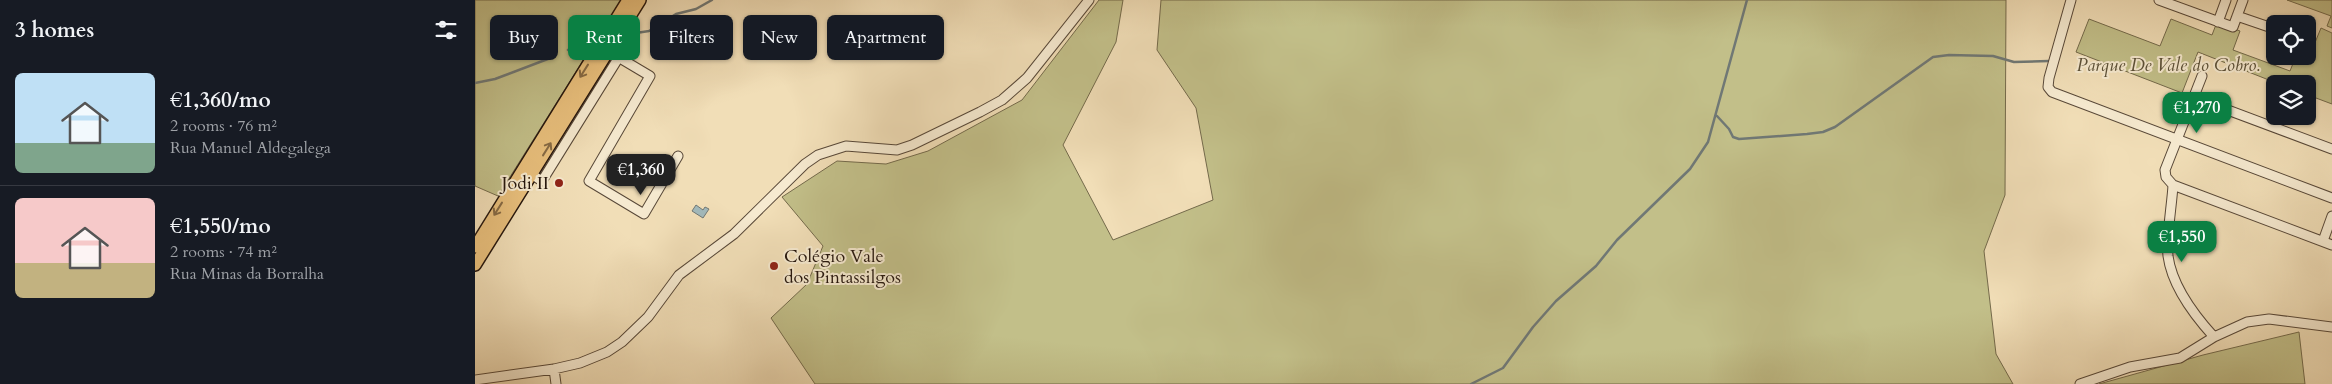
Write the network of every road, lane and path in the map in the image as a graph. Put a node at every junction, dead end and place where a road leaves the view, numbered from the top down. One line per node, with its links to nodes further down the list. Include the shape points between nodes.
1 (628, 0): 26 (main road, one-way to 26)
2 (640, 0): 8 (main road)
3 (1089, 0): 30 (street, via 1027,78 1002,100 897,150 846,146 818,155 792,176 734,234 679,274 648,317 622,342 593,358)
4 (2071, 0): 17 (street, via 2048,87 2052,92)
5 (2159, 0): 10 (street)
6 (2226, 0): 10 (street)
7 (2243, 0): 9 (street)
8 (631, 15)
9 (2237, 16): 10 (street, via 2233,27); 11 (street)
10 (2218, 22)
11 (2266, 27)
12 (602, 60): 20 (main road, one-way to 12)
13 (617, 60): 20 (street, via 542,181)
14 (624, 60): 19 (street, via 650,76 589,181 644,214)
15 (2202, 76): 16 (street)
16 (2193, 97): 17 (street); 18 (street)
17 (2177, 139): 21 (street, via 2165,170); 22 (street)
18 (2332, 149)
19 (678, 156)
20 (531, 174): 27 (main road)
21 (2173, 185): 24 (street); 29 (street, via 2168,255 2173,276 2186,300)
22 (2332, 198)
23 (2332, 216): 24 (street)
24 (2323, 241): 25 (street)
25 (2332, 245)
26 (475, 247)
27 (475, 265)
28 (2332, 327): 29 (street, via 2269,319 2247,322)
29 (2214, 337): 33 (street, via 2180,358 2130,367)
30 (555, 369): 31 (street); 32 (street)
31 (475, 380)
32 (556, 384)
33 (2080, 384)

